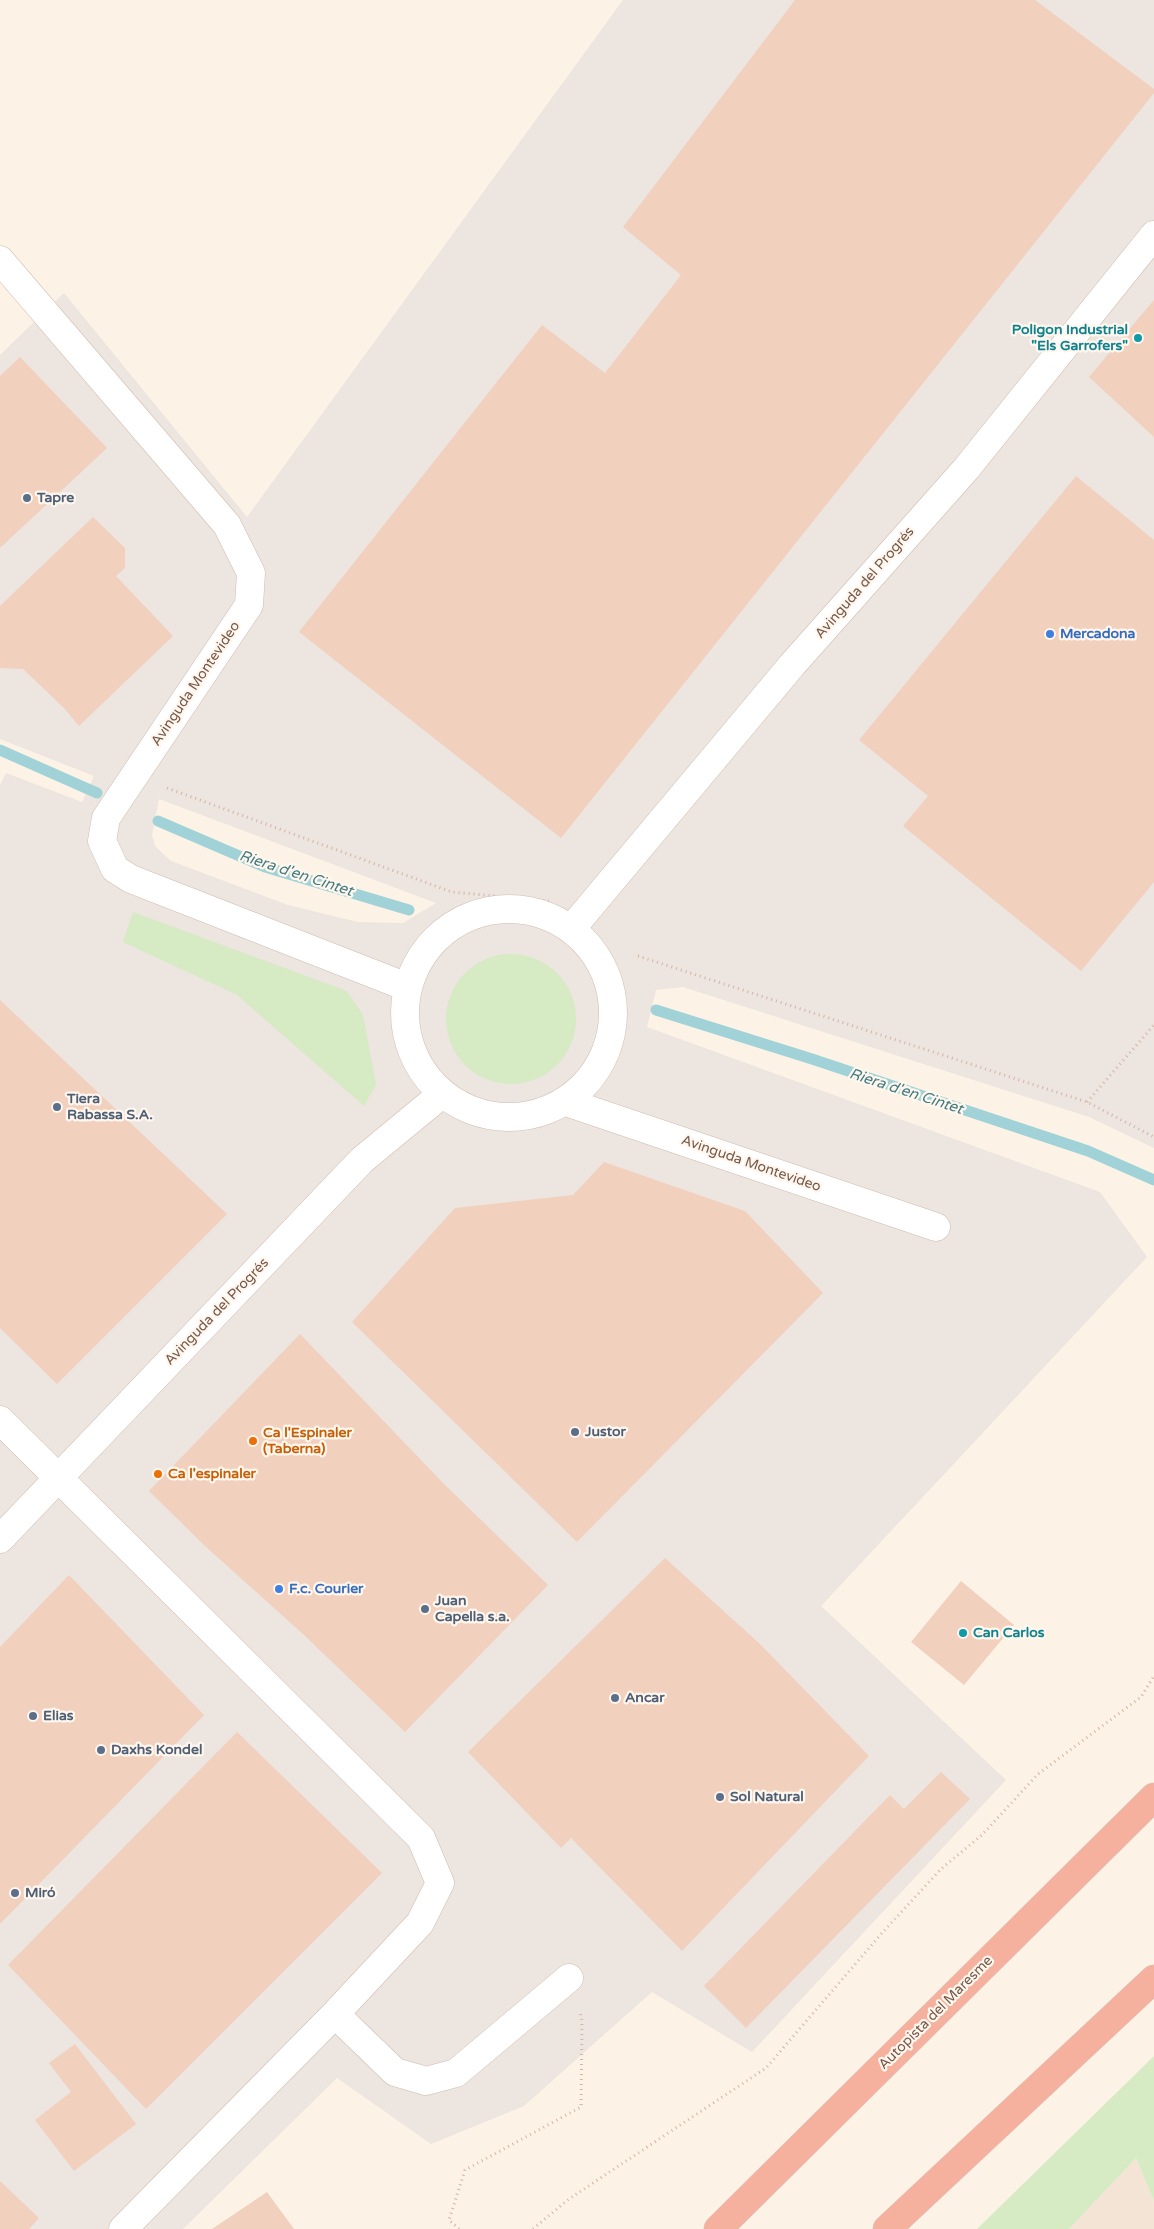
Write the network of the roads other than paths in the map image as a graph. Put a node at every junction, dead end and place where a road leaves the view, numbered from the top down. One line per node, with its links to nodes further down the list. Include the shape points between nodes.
1 (1154, 235): 3 (street, Avinguda del Progrés, via 966,469 792,665)
2 (0, 260): 4 (street, Avinguda Montevideo, via 227,525 251,573 249,605 106,818 102,841 115,869 131,879)
3 (572, 928): 4 (street, via 539,912 504,908 468,916 431,941); 6 (street, via 603,965 610,983 614,1019 602,1063)
4 (407, 986): 5 (street, via 406,1038 421,1072)
5 (442, 1094): 6 (street, via 491,1116 529,1116); 9 (street, Avinguda del Progrés, via 362,1160)
6 (566, 1102): 7 (street, Avinguda Montevideo)
7 (936, 1227)
8 (0, 1420): 9 (street)
9 (58, 1479): 10 (street, Avinguda del Progrés); 14 (street, via 421,1838 440,1883 420,1923)
10 (0, 1539)
11 (1154, 1797): 16 (highway, Autopista del Maresme)
12 (569, 1978): 14 (street, via 456,2073 426,2081 395,2072)
13 (1154, 1979): 17 (highway)
14 (335, 2014): 15 (street)
15 (123, 2229)
16 (718, 2229)
17 (887, 2229)

